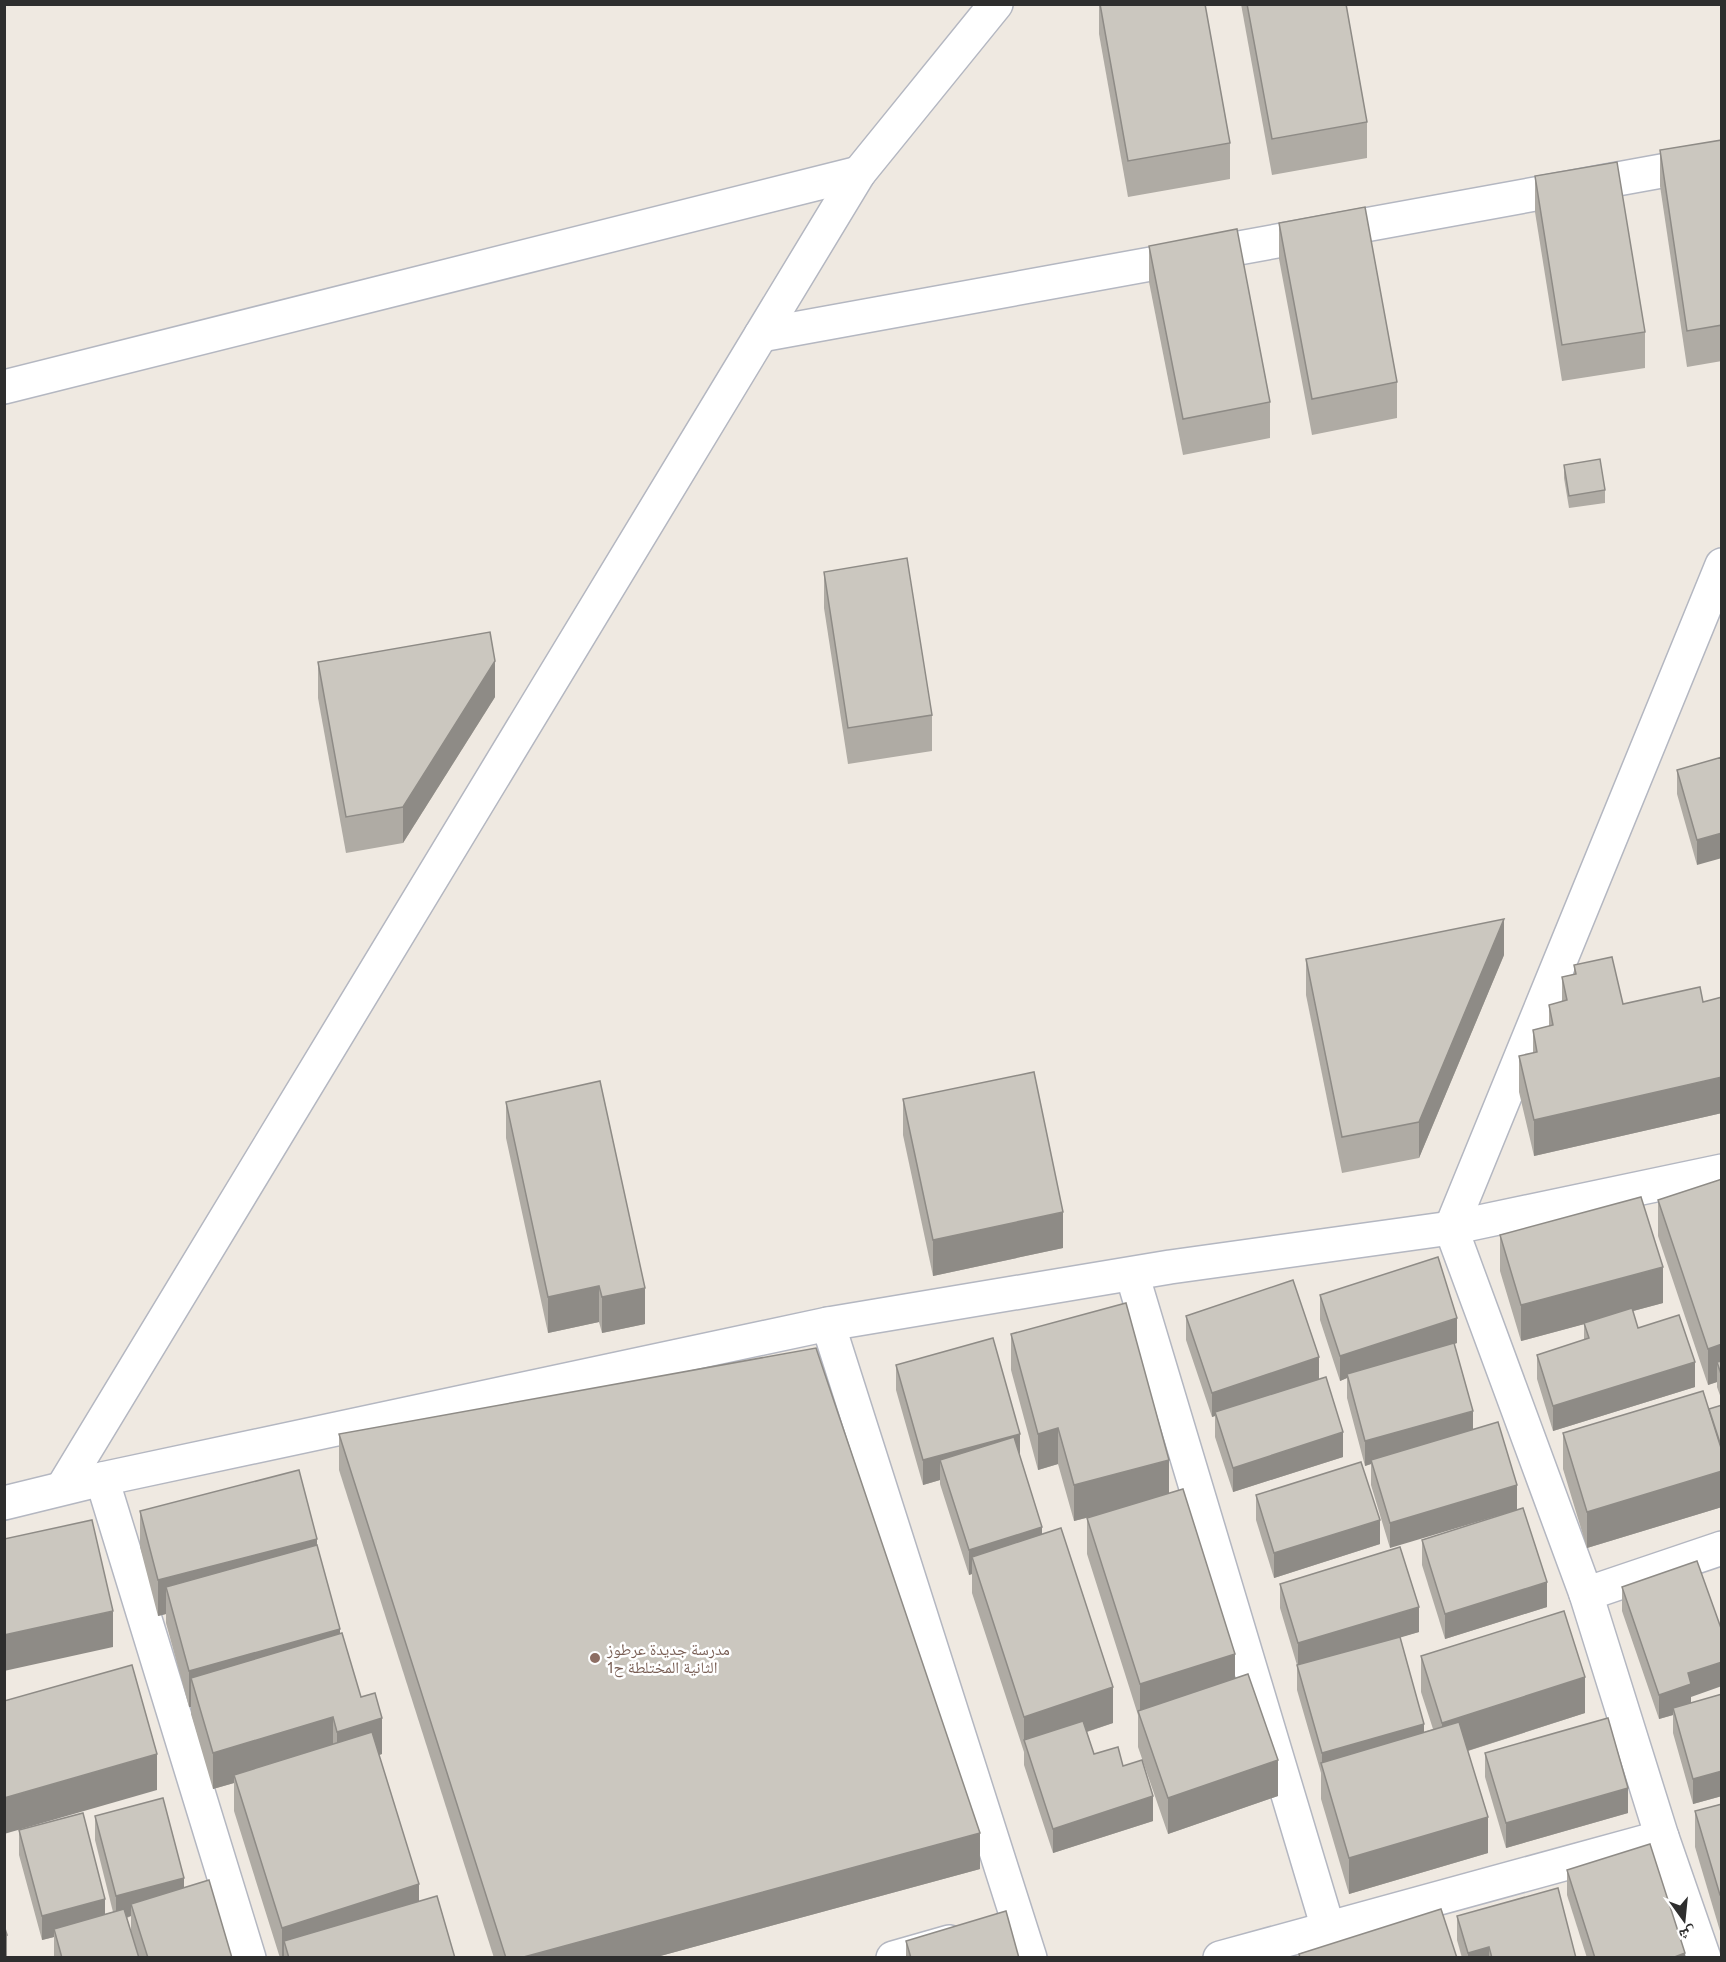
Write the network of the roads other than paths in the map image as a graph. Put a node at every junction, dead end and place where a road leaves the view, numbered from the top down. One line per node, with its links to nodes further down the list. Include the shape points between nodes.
1 (996, 4): 3 (street)
2 (1722, 160): 4 (street)
3 (859, 173): 4 (street); 5 (street)
4 (761, 335): 12 (street)
5 (4, 387)
6 (1722, 565): 8 (street)
7 (1722, 1171): 8 (street)
8 (1451, 1228): 9 (street); 15 (street)
9 (1132, 1274): 10 (street); 17 (street)
10 (828, 1324): 11 (street); 18 (street)
11 (102, 1479): 12 (street); 19 (street)
12 (63, 1487): 13 (street)
13 (4, 1503)
14 (1722, 1548): 15 (street)
15 (1586, 1594): 16 (street)
16 (1662, 1837): 17 (street); 23 (street)
17 (1328, 1928): 22 (street)
18 (996, 1930): 20 (street); 21 (street)
19 (249, 1958)
20 (893, 1958)
21 (1030, 1958)
22 (1220, 1958)
23 (1704, 1958)

